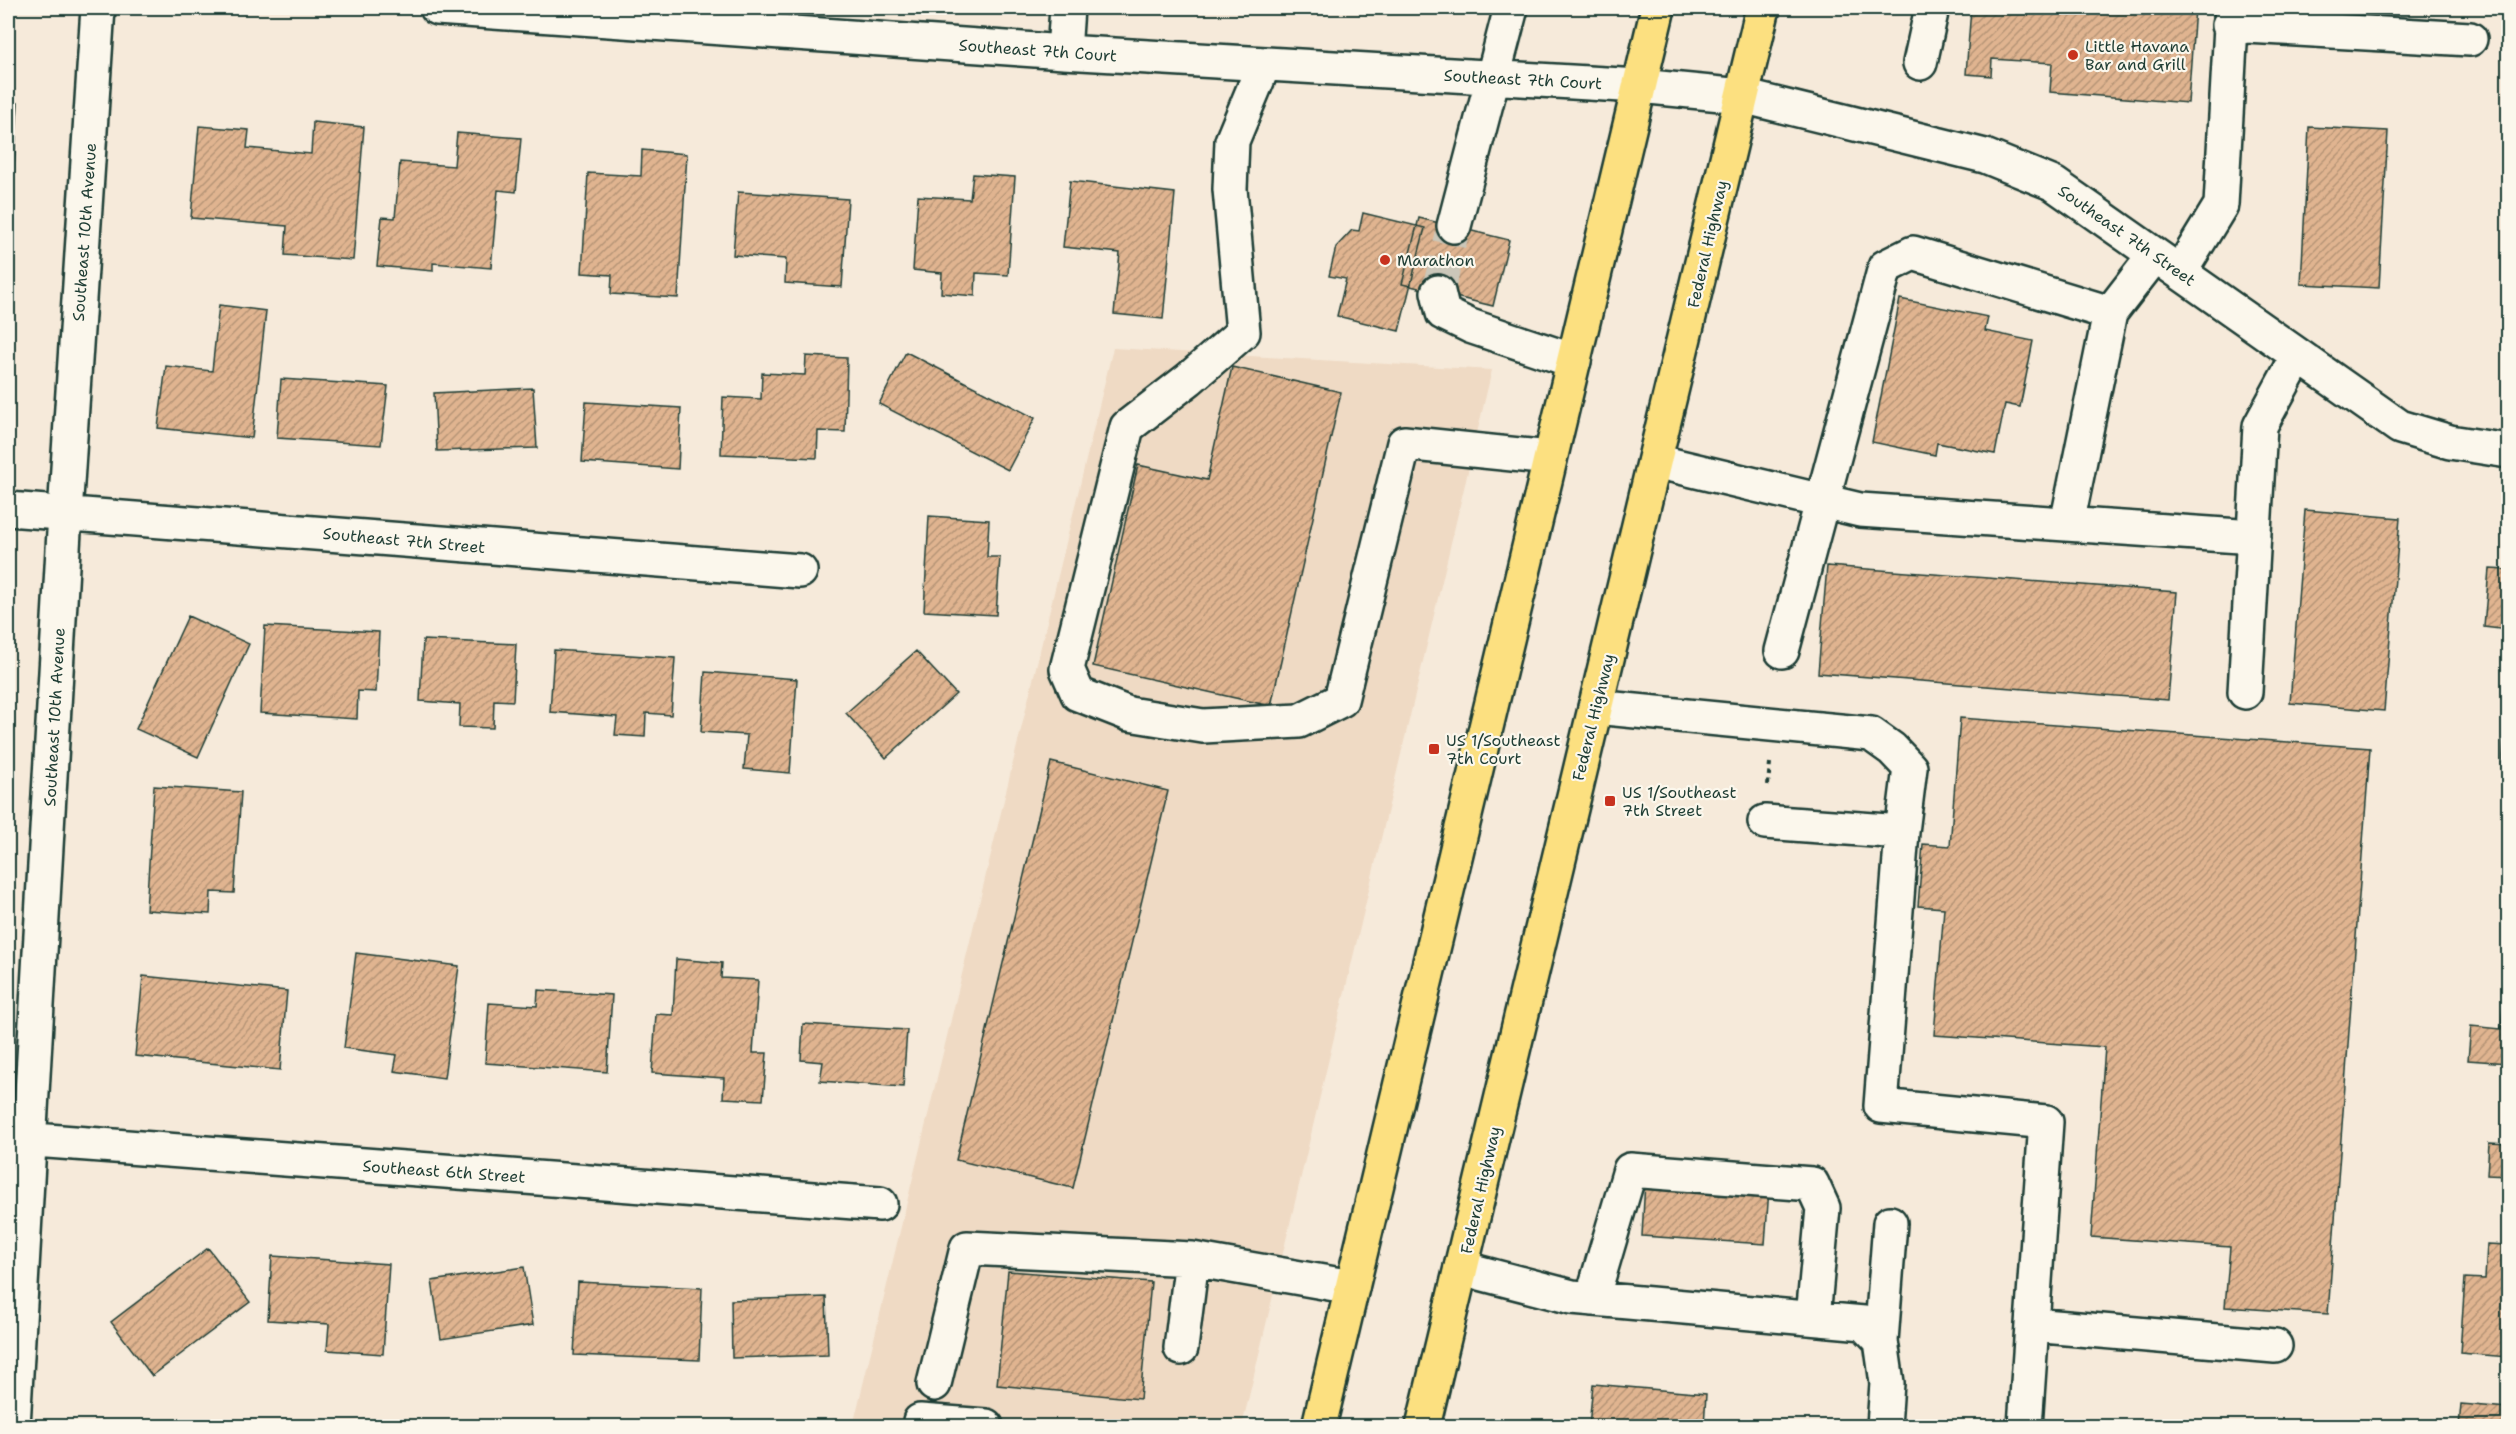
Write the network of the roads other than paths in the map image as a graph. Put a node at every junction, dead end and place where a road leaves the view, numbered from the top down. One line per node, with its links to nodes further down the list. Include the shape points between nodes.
1 (98, 8): 28 (street, Southeast 10th Avenue)
2 (437, 8): 8 (street, Southeast 7th Court)
3 (1067, 8): 11 (street)
4 (1511, 8): 14 (street)
5 (1658, 8): 15 (main road)
6 (1763, 8): 16 (main road, Federal Highway)
7 (1932, 8): 12 (street)
8 (583, 12): 11 (street, Southeast 7th Court)
9 (2231, 16): 10 (street); 18 (street, via 2221,205)
10 (2470, 39)
11 (1064, 52): 13 (street, Southeast 7th Court)
12 (1920, 63)
13 (1264, 64): 14 (street, Southeast 7th Court); 24 (street, via 1232,141 1230,189 1243,332 1127,427 1067,669 1078,694 1129,714 1203,726 1299,721 1341,700 1404,444)
14 (1494, 77): 15 (street, Southeast 7th Court); 17 (street)
15 (1639, 86): 16 (street, Southeast 7th Street); 22 (main road)
16 (1742, 96): 18 (street, Southeast 7th Street, via 1985,156 2054,184); 25 (main road, Federal Highway)
17 (1454, 226)
18 (2167, 263): 20 (street); 21 (street, Southeast 7th Street)
19 (1438, 292): 22 (street, via 1443,313)
20 (2110, 313): 26 (street, via 1913,253 1885,267); 29 (street)
21 (2298, 356): 23 (street, Southeast 7th Street, via 2400,427 2450,442); 30 (street, via 2260,426)
22 (1574, 361): 24 (main road)
23 (2508, 451)
24 (1550, 458): 42 (main road)
25 (1655, 461): 26 (street); 34 (main road, Federal Highway)
26 (1822, 501): 29 (street, via 1860,510); 32 (street)
27 (8, 509): 28 (street, Southeast 7th Street)
28 (65, 513): 31 (street, Southeast 7th Street); 37 (street, Southeast 10th Avenue)
29 (2067, 524): 30 (street)
30 (2254, 537): 33 (street)
31 (800, 571)
32 (1782, 651)
33 (2245, 692)
34 (1595, 707): 36 (street, via 1871,734 1910,768); 41 (main road, Federal Highway)
35 (1765, 822): 36 (street)
36 (1902, 832): 45 (street, via 1881,1106 2046,1122)
37 (19, 1138): 38 (street, Southeast 6th Street); 51 (street, Southeast 10th Avenue)
38 (880, 1204)
39 (1890, 1222): 46 (street)
40 (1192, 1259): 42 (street); 48 (street); 49 (street, via 967,1248)
41 (1461, 1268): 43 (street); 54 (main road, Federal Highway)
42 (1352, 1287): 50 (main road)
43 (1592, 1299): 44 (street); 44 (street, via 1630,1170 1812,1184 1823,1208)
44 (1813, 1318): 46 (street, via 1864,1323)
45 (2032, 1325): 47 (street); 56 (street)
46 (1881, 1341): 55 (street, via 1887,1383)
47 (2276, 1346)
48 (1181, 1348)
49 (934, 1384)
50 (1323, 1420)
51 (12, 1426)
52 (920, 1426): 53 (street, via 921,1421)
53 (986, 1426)
54 (1423, 1426)
55 (1884, 1426)
56 (2025, 1426)

